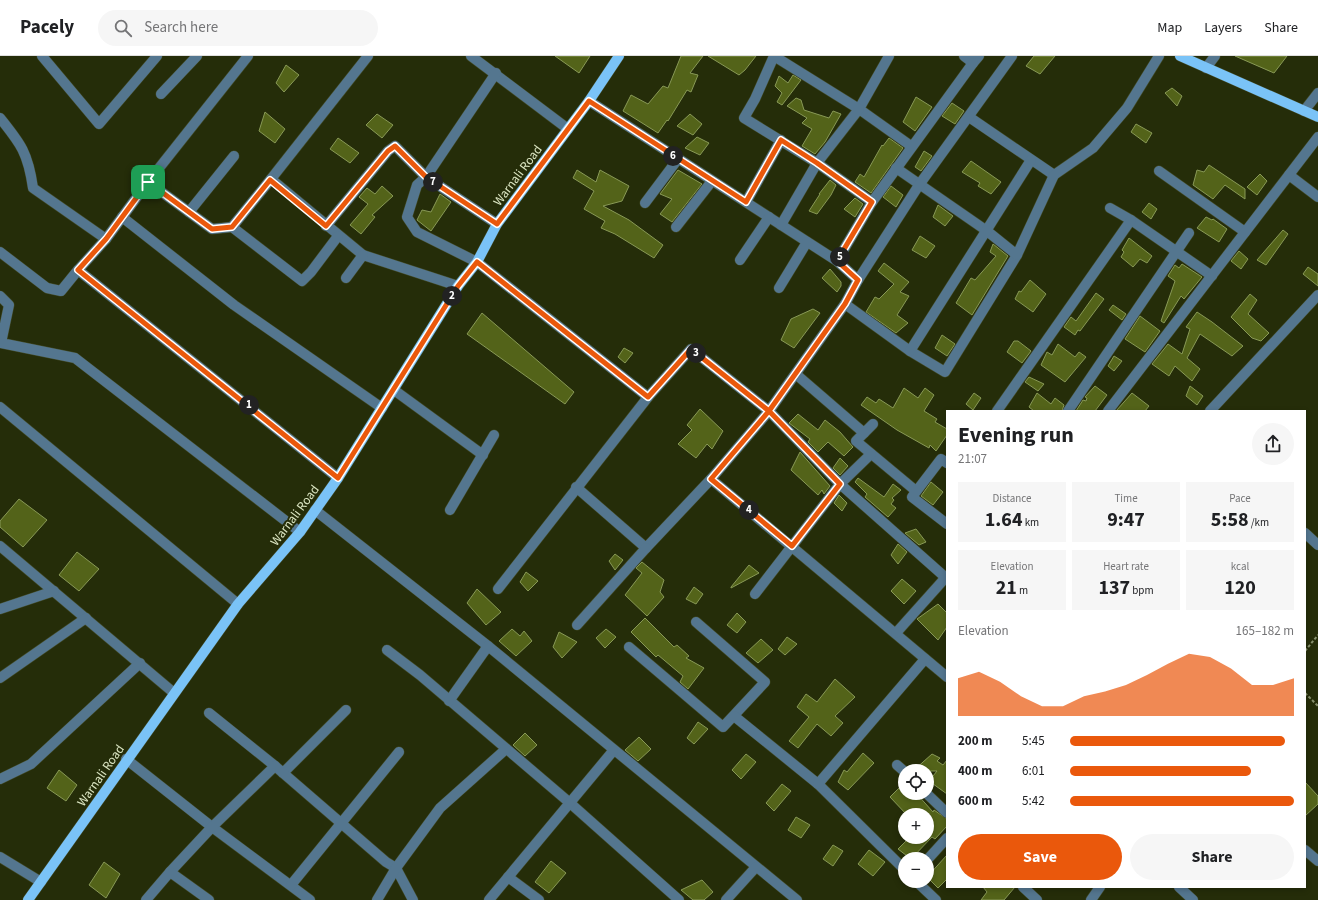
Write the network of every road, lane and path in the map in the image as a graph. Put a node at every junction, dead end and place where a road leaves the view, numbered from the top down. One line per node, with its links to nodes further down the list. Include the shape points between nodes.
1 (43, 56): 2 (street, via 99,124)
2 (157, 56)
3 (197, 56): 18 (street)
4 (248, 56): 40 (street)
5 (368, 56): 38 (street)
6 (471, 56): 16 (street)
7 (619, 56): 19 (main road, Warnali Road)
8 (889, 56): 20 (street)
9 (964, 56): 14 (street)
10 (1012, 56): 24 (street)
11 (1159, 56): 35 (street, via 1127,108 1092,148)
12 (1180, 56): 15 (main road)
13 (1216, 56): 15 (street)
14 (976, 59): 28 (street)
15 (1206, 68): 21 (main road)
16 (496, 73): 25 (street); 37 (street)
17 (1318, 93): 21 (street)
18 (161, 94)
19 (589, 101): 25 (main road, Warnali Road); 30 (street)
20 (859, 109): 27 (street, via 774,56 744,118); 28 (street); 32 (street)
21 (1304, 111): 22 (main road)
22 (1318, 117)
23 (0, 118): 60 (street, via 22,146 33,188)
24 (969, 118): 31 (street); 41 (street)
25 (568, 129): 51 (main road, Warnali Road)
26 (1318, 137): 36 (street)
27 (781, 140): 32 (street); 43 (street)
28 (911, 146): 33 (street)
29 (234, 156): 47 (street)
30 (678, 159): 39 (street); 45 (street)
31 (1031, 160): 35 (street); 56 (street)
32 (817, 163): 44 (street); 52 (street)
33 (896, 168): 41 (street); 44 (street)
34 (1159, 171): 57 (street)
35 (1054, 175): 65 (street)
36 (1289, 175): 42 (street); 57 (street)
37 (426, 177): 51 (street); 53 (street, via 395,146 388,151); 68 (street, via 417,185 407,217 417,232)
38 (270, 180): 53 (street); 54 (street)
39 (712, 181): 43 (street); 55 (street)
40 (148, 182): 47 (street); 48 (street)
41 (919, 185): 56 (street); 72 (street)
42 (1318, 197)
43 (746, 202): 49 (street)
44 (872, 202): 67 (street)
45 (645, 203)
46 (1110, 208): 50 (street)
47 (189, 212): 54 (street, via 212,229)
48 (122, 217): 60 (street); 83 (street, via 234,305)
49 (769, 217): 52 (street); 66 (street)
50 (1131, 220): 62 (street); 84 (street)
51 (497, 224): 68 (main road, Warnali Road)
52 (781, 225): 61 (street)
53 (326, 226): 59 (street)
54 (232, 227): 59 (street, via 302,281)
55 (676, 227)
56 (987, 231): 65 (street); 78 (street)
57 (1245, 232): 70 (street)
58 (1189, 233): 62 (street)
59 (338, 236): 64 (street)
60 (106, 239): 69 (street)
61 (807, 242): 67 (street); 74 (street)
62 (1176, 251): 70 (street); 85 (street)
63 (0, 252): 69 (street, via 48,288 61,291)
64 (363, 255): 71 (street); 73 (street)
65 (1017, 255): 78 (street, via 945,372)
66 (740, 260)
67 (837, 261): 72 (street)
68 (477, 262): 73 (main road, Warnali Road); 81 (street)
69 (78, 270): 95 (street)
70 (1212, 276): 86 (street)
71 (346, 278)
72 (858, 280): 77 (street)
73 (458, 286): 80 (main road, Warnali Road)
74 (779, 288)
75 (1318, 295): 87 (street)
76 (0, 296): 103 (street, via 9,305 1,343 75,358)
77 (845, 304): 78 (street); 88 (street)
78 (910, 351)
79 (798, 376): 90 (street)
80 (394, 390): 83 (main road, Warnali Road); 93 (street)
81 (648, 397): 88 (street, via 691,349); 98 (street)
82 (0, 408): 113 (street)
83 (382, 408): 95 (main road, Warnali Road)
84 (998, 410)
85 (1069, 410)
86 (1109, 410)
87 (1211, 410)
88 (769, 411): 96 (street); 97 (street)
89 (873, 424): 90 (street)
90 (864, 433): 92 (street, via 856,441)
91 (494, 435): 93 (street)
92 (871, 454): 97 (street); 99 (street)
93 (483, 455): 101 (street)
94 (946, 463): 99 (street, via 941,459)
95 (338, 478): 100 (main road, Warnali Road)
96 (711, 479): 107 (street); 108 (street)
97 (840, 484): 107 (street); 109 (street)
98 (576, 487): 108 (street); 110 (street)
99 (916, 491): 102 (street, via 912,497)
100 (314, 510): 103 (main road, Warnali Road); 120 (street)
101 (450, 510)
102 (946, 523)
103 (300, 532): 113 (main road, Warnali Road)
104 (1306, 534): 105 (street)
105 (1318, 545)
106 (0, 546): 111 (street)
107 (792, 546): 112 (street); 118 (street)
108 (646, 548): 117 (street)
109 (946, 577): 118 (street)
110 (498, 589)
111 (54, 591): 114 (street); 115 (street)
112 (755, 594)
113 (238, 604): 128 (main road, Warnali Road)
114 (0, 609)
115 (86, 618): 125 (street); 127 (street)
116 (696, 622): 134 (street, via 764,682)
117 (577, 625)
118 (896, 633): 124 (street)
119 (1318, 636): 123 (path)
120 (488, 646): 130 (street); 136 (street)
121 (630, 647): 134 (street, via 723,727)
122 (387, 650): 130 (street)
123 (1306, 650)
124 (924, 659): 126 (street); 142 (street)
125 (140, 663): 128 (street); 141 (street, via 31,764)
126 (946, 676)
127 (0, 678)
128 (174, 693): 138 (main road, Warnali Road)
129 (1306, 694): 131 (path)
130 (449, 702): 135 (street)
131 (1318, 706)
132 (346, 710): 140 (street)
133 (209, 713): 139 (street)
134 (734, 716): 142 (street)
135 (506, 749): 144 (street); 155 (street, via 440,808)
136 (613, 751): 144 (street); 154 (street)
137 (399, 752): 146 (street)
138 (126, 759): 147 (street); 158 (main road, Warnali Road)
139 (274, 766): 140 (street); 147 (street)
140 (283, 773): 146 (street)
141 (0, 779)
142 (818, 784): 153 (street)
143 (933, 800): 145 (street)
144 (570, 803): 157 (street); 172 (street)
145 (946, 812)
146 (342, 823): 155 (street); 159 (street)
147 (212, 827): 156 (street); 159 (street)
148 (946, 839): 150 (street)
149 (1306, 851): 152 (street)
150 (934, 852)
151 (0, 857): 158 (street)
152 (1318, 861)
153 (898, 863)
154 (756, 867): 173 (street); 174 (street)
155 (396, 868): 168 (street); 169 (street)
156 (170, 872): 165 (street); 166 (street)
157 (508, 877): 170 (street); 171 (street)
158 (41, 882): 164 (main road, Warnali Road)
159 (291, 886): 167 (street)
160 (923, 888): 175 (street)
161 (1024, 888): 176 (street)
162 (1099, 888): 177 (street)
163 (1180, 888): 178 (street)
164 (28, 900)
165 (146, 900)
166 (208, 900)
167 (310, 900)
168 (377, 900)
169 (413, 900)
170 (489, 900)
171 (539, 900)
172 (679, 900)
173 (726, 900)
174 (797, 900)
175 (936, 900)
176 (1037, 900)
177 (1091, 900)
178 (1193, 900)

